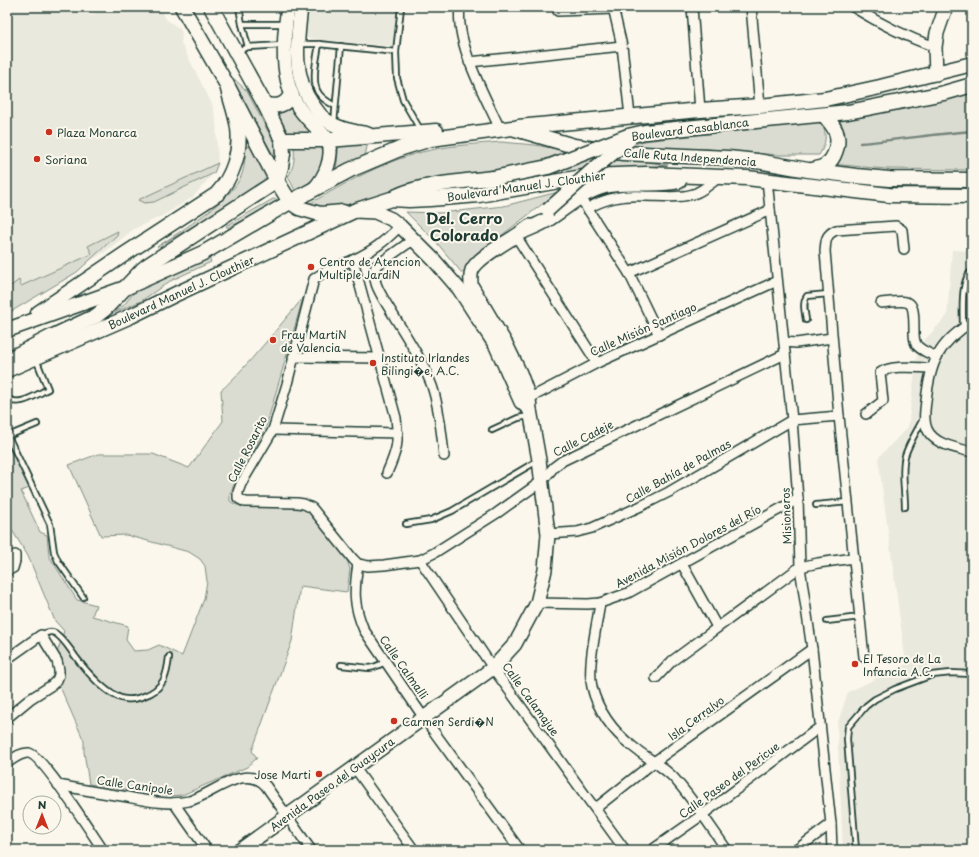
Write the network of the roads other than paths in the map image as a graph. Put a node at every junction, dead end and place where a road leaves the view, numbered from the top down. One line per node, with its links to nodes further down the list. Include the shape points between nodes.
1 (182, 7): 28 (main road)
2 (211, 7): 15 (main road)
3 (218, 7): 15 (street)
4 (239, 7): 16 (lane)
5 (288, 7): 17 (street)
6 (301, 7): 19 (street)
7 (402, 7): 24 (lane)
8 (460, 7): 25 (street, via 460,27)
9 (692, 7): 34 (street)
10 (751, 7): 33 (street)
11 (853, 7): 22 (street, via 910,38)
12 (946, 7): 22 (street)
13 (613, 8): 14 (street); 21 (street)
14 (558, 11)
15 (220, 24): 23 (main road)
16 (242, 24): 17 (lane); 23 (lane)
17 (285, 24): 19 (street)
18 (319, 44): 19 (lane); 20 (lane); 32 (lane, via 315,77 317,91)
19 (290, 45): 23 (lane); 30 (street, via 286,72); 37 (street, via 304,90 320,115)
20 (341, 46): 24 (lane); 32 (lane)
21 (622, 46): 25 (street); 36 (street)
22 (935, 47): 27 (street)
23 (242, 49): 31 (main road)
24 (396, 52): 40 (lane, via 397,78 403,100)
25 (469, 62): 38 (street)
26 (972, 64): 27 (main road, Boulevard Casablanca)
27 (936, 74): 33 (main road, Boulevard Casablanca, via 825,99)
28 (227, 85): 49 (main road); 71 (main road, via 238,127 238,142 234,164 226,184 217,194)
29 (972, 85): 35 (main road, Boulevard Casablanca, via 897,103)
30 (291, 94): 31 (main road, via 280,106); 43 (street, via 300,109)
31 (265, 105): 42 (main road)
32 (335, 106): 37 (lane)
33 (760, 106): 34 (main road, Boulevard Casablanca)
34 (700, 110): 36 (main road, Boulevard Casablanca)
35 (824, 115): 41 (main road, Boulevard Casablanca, via 645,132); 44 (main road, via 838,136 836,150 827,164)
36 (630, 116): 38 (main road, Boulevard Casablanca)
37 (334, 125): 39 (street)
38 (506, 129): 40 (main road, Calle Ruta Independencia, via 458,135 438,131); 44 (main road, Calle Ruta Independencia, via 574,146 623,153 728,158)
39 (376, 135): 40 (main road, Calle Ruta Independencia); 43 (main road, Calle Ruta Independencia)
40 (423, 136): 51 (main road, Boulevard Manuel J. Clouthier)
41 (628, 138): 53 (main road, Boulevard Casablanca, bridge, via 548,167 493,178 441,184 405,192); 59 (street, Avenida Paseo del Guaycura, bridge)
42 (282, 140): 43 (main road, Calle Ruta Independencia); 49 (main road, via 283,154)
43 (329, 140): 51 (street, via 328,166)
44 (808, 170): 48 (main road, Calle Ruta Independencia, via 888,179)
45 (701, 176): 46 (main road, Calle Ruta Independencia); 53 (main road, Boulevard Manuel J. Clouthier, via 604,175 557,180 479,195); 55 (main road, via 668,184 606,186)
46 (720, 176): 47 (main road, Calle Ruta Independencia); 55 (street, via 704,189 688,195 617,197)
47 (767, 180): 50 (main road, via 770,176 777,175 861,188 917,191); 52 (main road, Calle Ruta Independencia, via 889,195); 56 (street, Misioneros)
48 (972, 180)
49 (277, 181): 54 (main road); 66 (main road, Boulevard Manuel J. Clouthier, via 148,265)
50 (972, 187)
51 (314, 189): 54 (main road, Boulevard Manuel J. Clouthier)
52 (972, 196)
53 (391, 199): 57 (main road, Boulevard Manuel J. Clouthier)
54 (290, 202): 57 (main road, Boulevard Manuel J. Clouthier, via 299,208 320,214); 66 (main road, Boulevard Manuel J. Clouthier, via 203,252)
55 (583, 203): 59 (main road); 64 (street)
56 (770, 210): 64 (street); 65 (street, Misioneros)
57 (354, 211): 58 (street, Avenida Paseo del Guaycura, via 375,212); 80 (main road, Boulevard Manuel J. Clouthier)
58 (400, 226): 60 (street, Avenida Paseo del Guaycura); 62 (street, Calle Rosarito, via 385,242)
59 (519, 234): 83 (street); 87 (street, Avenida Paseo del Guaycura, via 479,261 472,270 471,277 472,285 520,373)
60 (414, 239): 87 (street, Avenida Paseo del Guaycura, via 459,289 496,346); 98 (street, via 376,266 374,272 380,294 417,355 432,387)
61 (904, 249): 67 (street, via 902,230 896,226 836,230 830,233 826,238 825,252)
62 (353, 260): 78 (street, Calle Rosarito, via 323,272 314,279); 81 (street)
63 (972, 271): 72 (lane, via 965,282)
64 (628, 273): 74 (street)
65 (777, 281): 74 (street, Calle Misión Santiago); 76 (street, Misioneros)
66 (126, 288): 71 (main road, Boulevard Manuel J. Clouthier); 82 (main road, Boulevard Manuel J. Clouthier, via 96,316)
67 (828, 294): 69 (lane, via 805,298); 75 (street)
68 (881, 303): 79 (street, via 907,301 911,304 916,344)
69 (806, 320)
70 (972, 322): 72 (street)
71 (24, 323): 73 (main road, Boulevard Manuel J. Clouthier)
72 (963, 328): 79 (street, via 944,345)
73 (7, 330)
74 (659, 336): 83 (street, Calle Misión Santiago)
75 (832, 338): 76 (street); 89 (street)
76 (784, 342): 77 (street, Misioneros)
77 (785, 354): 91 (street, Misioneros); 101 (street, Calle Cadeje, via 562,461)
78 (293, 357): 81 (street); 93 (street, Calle Rosarito)
79 (937, 357): 84 (street)
80 (36, 358): 85 (main road, Boulevard Manuel J. Clouthier); 86 (lane, via 48,389 21,401 10,401)
81 (380, 358): 95 (street)
82 (7, 360)
83 (597, 363): 87 (street, Calle Misión Santiago)
84 (931, 368): 88 (street, via 884,370 880,373 883,401); 90 (street)
85 (7, 370)
86 (7, 398)
87 (528, 406): 94 (lane, via 518,418); 99 (street, Avenida Paseo del Guaycura)
88 (866, 414)
89 (839, 416): 91 (street); 103 (street)
90 (924, 418): 97 (street, via 927,429 936,439 948,446); 105 (lane, via 905,458)
91 (792, 420): 102 (street, Misioneros); 107 (street, Calle Bahía de Palmas, via 642,506 592,528)
92 (37, 424): 96 (lane)
93 (273, 430): 95 (street); 111 (street, Calle Rosarito, via 241,484 238,498 250,503 304,504 317,513)
94 (492, 430)
95 (398, 432): 100 (street, via 397,450)
96 (8, 435): 115 (lane, via 50,524 54,552 64,571)
97 (972, 452)
98 (444, 456)
99 (539, 460): 101 (street, Avenida Paseo del Guaycura); 106 (lane, via 452,511 431,520)
100 (387, 473)
101 (542, 481): 107 (street, Avenida Paseo del Guaycura); 110 (street, Calle Cadeje, via 497,513)
102 (798, 499): 112 (street, Avenida Misión Dolores del Río); 113 (street, Misioneros)
103 (848, 502): 104 (lane); 109 (street)
104 (816, 505)
105 (905, 507)
106 (406, 524)
107 (548, 534): 117 (street, Avenida Paseo del Guaycura, via 545,570)
108 (15, 554): 114 (street, via 12,568)
109 (854, 558): 113 (street); 118 (street)
110 (420, 560): 111 (street, Calle Cadeje, via 384,565); 128 (street, Calle Calamajue)
111 (358, 564): 126 (street, Calle Calmalli, via 354,590 358,618)
112 (682, 564): 116 (street, Avenida Misión Dolores del Río, via 628,593); 120 (street)
113 (800, 566): 120 (street); 122 (street, Misioneros)
114 (7, 571)
115 (84, 597)
116 (600, 603): 117 (street, Avenida Misión Dolores del Río); 134 (street, via 590,674 597,703 615,730 631,746)
117 (537, 604): 128 (street, Avenida Paseo del Guaycura, via 516,644)
118 (860, 617): 119 (lane); 124 (street)
119 (827, 621)
120 (717, 627): 130 (street, via 672,661)
121 (44, 633): 123 (lane, via 54,632 108,691 126,699 146,696 154,691 163,682); 125 (street); 131 (street, via 57,661 57,680)
122 (812, 649): 133 (street, Misioneros); 134 (street, Isla Cerralvo)
123 (169, 657)
124 (864, 658)
125 (7, 659)
126 (386, 662): 127 (lane, via 369,668); 132 (street, Calle Calmalli)
127 (341, 665)
128 (493, 668): 132 (street, Avenida Paseo del Guaycura); 139 (street, Calle Calamajue)
129 (972, 674): 154 (lane, via 932,675 895,689 874,699 848,727)
130 (656, 678)
131 (7, 718)
132 (424, 718): 136 (street, Avenida Paseo del Guaycura); 148 (street, Calle Calmalli)
133 (820, 727): 140 (street, Calle Paseo del Pericue); 142 (street, Misioneros)
134 (654, 762): 139 (street, Isla Cerralvo); 140 (street, via 676,782)
135 (7, 763): 137 (street, via 19,755 28,753 38,758)
136 (355, 768): 141 (street, Avenida Paseo del Guaycura); 147 (street)
137 (58, 785): 138 (street, Calle Canipole); 143 (street)
138 (174, 803): 141 (street, Calle Canipole, via 190,800 237,778 256,777 266,786); 144 (street)
139 (596, 808): 149 (street, Calle Calamajue)
140 (702, 815): 150 (street, Calle Paseo del Pericue); 151 (street)
141 (287, 816): 145 (street, Avenida Paseo del Guaycura); 146 (street, Calle Canipole)
142 (830, 824): 152 (street); 153 (street, Misioneros)
143 (103, 850)
144 (207, 850)
145 (240, 850)
146 (311, 850)
147 (414, 850)
148 (520, 850)
149 (625, 850)
150 (652, 850)
151 (727, 850)
152 (796, 850)
153 (832, 850)
154 (856, 850)

